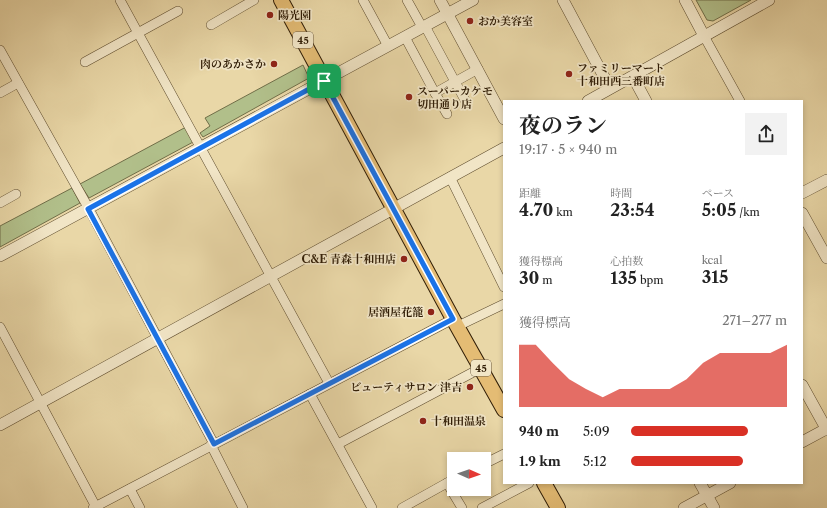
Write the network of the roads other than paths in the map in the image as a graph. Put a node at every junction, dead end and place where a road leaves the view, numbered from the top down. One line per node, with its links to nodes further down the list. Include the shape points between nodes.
1 (120, 0): 15 (street)
2 (254, 0): 13 (street)
3 (281, 0): 23 (main road, 45)
4 (363, 0): 18 (street)
5 (407, 0): 14 (street)
6 (440, 0): 12 (street)
7 (473, 0): 12 (street)
8 (563, 0): 26 (street)
9 (685, 0): 16 (street)
10 (769, 0): 16 (street)
11 (178, 11): 15 (street)
12 (448, 13): 14 (street); 21 (street)
13 (211, 25)
14 (424, 27): 17 (street); 24 (street)
15 (138, 33): 20 (street); 35 (street)
16 (704, 36): 22 (street); 31 (street)
17 (405, 37): 18 (street); 27 (street)
18 (388, 46): 23 (street)
19 (0, 50): 25 (street)
20 (84, 62)
21 (478, 69): 24 (street); 34 (street)
22 (633, 77): 26 (street); 30 (street)
23 (324, 81): 35 (street); 42 (main road, 45)
24 (455, 82): 27 (street); 32 (street)
25 (18, 83): 28 (street); 43 (street)
26 (610, 88): 29 (street)
27 (436, 92): 33 (street)
28 (0, 93)
29 (590, 100)
30 (645, 100)
31 (739, 100)
32 (466, 102)
33 (447, 114)
34 (503, 116)
35 (201, 147): 43 (street); 47 (street)
36 (503, 149): 37 (street)
37 (450, 177): 42 (street); 48 (street)
38 (827, 180): 39 (street)
39 (803, 192)
40 (16, 194): 41 (street)
41 (0, 202)
42 (393, 208): 47 (street); 50 (main road, 45)
43 (88, 209): 45 (street); 52 (street)
44 (803, 214): 46 (street)
45 (0, 256)
46 (827, 258)
47 (271, 277): 52 (street); 54 (street)
48 (503, 285)
49 (503, 304): 50 (street)
50 (456, 322): 53 (main road, 45); 54 (street)
51 (0, 327): 57 (street)
52 (158, 339): 57 (street); 63 (street)
53 (481, 368): 58 (main road, 45); 62 (street)
54 (329, 383): 56 (street)
55 (803, 387): 60 (street)
56 (310, 394): 62 (street); 63 (street)
57 (41, 403): 59 (street); 74 (street)
58 (503, 408)
59 (0, 425)
60 (827, 429): 61 (street)
61 (803, 441)
62 (338, 444): 77 (street)
63 (212, 445): 71 (street); 75 (street)
64 (503, 454): 65 (street)
65 (491, 460)
66 (447, 483): 78 (street)
67 (527, 484): 80 (street)
68 (545, 484): 81 (main road)
69 (701, 484): 73 (street)
70 (728, 484): 73 (street)
71 (130, 489): 74 (street); 76 (street)
72 (457, 496): 79 (street)
73 (707, 496): 82 (street); 83 (street)
74 (94, 507)
75 (240, 507)
76 (140, 508)
77 (372, 508)
78 (402, 508)
79 (462, 508)
80 (482, 508)
81 (558, 508)
82 (684, 508)
83 (714, 508)

